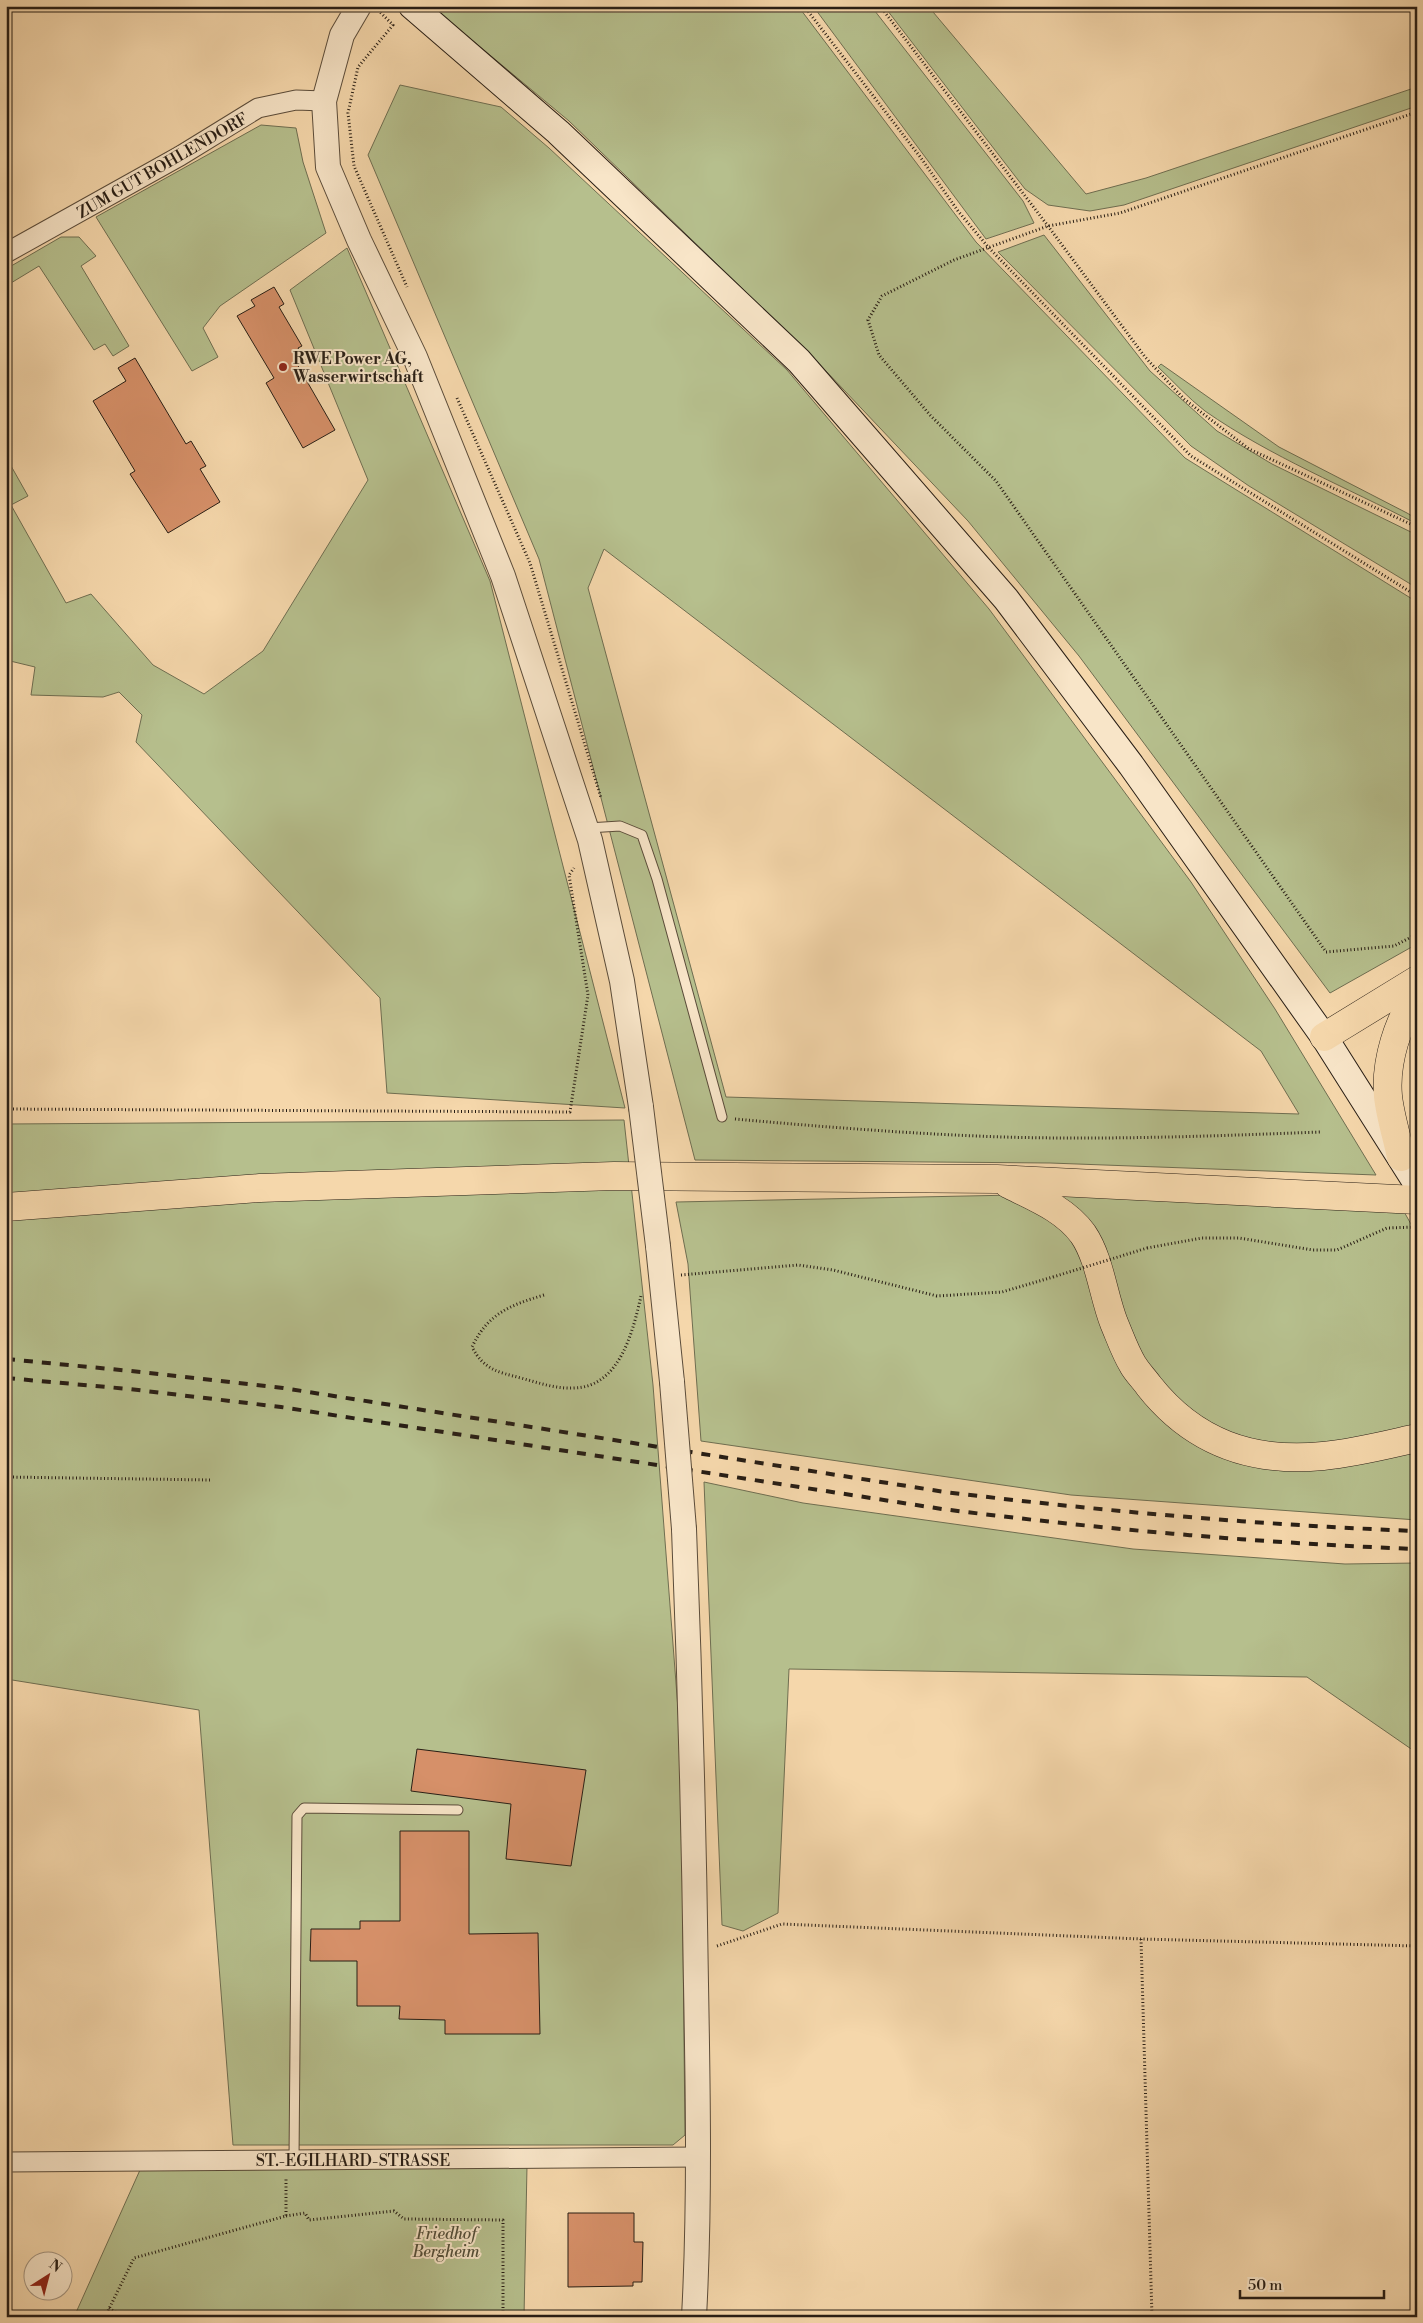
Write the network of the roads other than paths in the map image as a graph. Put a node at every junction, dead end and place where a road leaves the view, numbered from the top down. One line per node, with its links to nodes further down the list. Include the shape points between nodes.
1 (359, 6): 3 (street, via 342,35)
2 (412, 6): 8 (main road, via 558,132 799,361 1006,599 1131,765)
3 (324, 101): 4 (street, ZUM GUT BOHLENDORF, via 296,100 258,108 180,156); 5 (street, via 328,167 415,358 503,576)
4 (6, 253)
5 (588, 834): 9 (lane, via 620,826 642,835 660,888); 17 (street, bridge, via 622,981 642,1107 672,1382 684,1529 693,1762)
6 (1417, 980): 8 (main road)
7 (1417, 993): 10 (main road, via 1396,1035 1389,1070 1388,1096)
8 (1324, 1037): 10 (main road)
9 (722, 1117)
10 (1401, 1157): 12 (main road)
11 (997, 1179): 13 (main road); 14 (main road, via 614,1176 490,1179 260,1188); 15 (main road, via 1066,1216 1083,1234 1133,1365 1167,1408 1194,1429 1224,1445 1258,1454 1293,1457 1324,1456)
12 (1417, 1184)
13 (1417, 1200)
14 (6, 1207)
15 (1417, 1438)
16 (458, 1810): 18 (lane, via 304,1808 297,1816)
17 (699, 2158): 18 (street, ST.-EGILHARD-STRASSE); 20 (street)
18 (290, 2160): 19 (street, ST.-EGILHARD-STRASSE)
19 (6, 2162)
20 (694, 2317)

